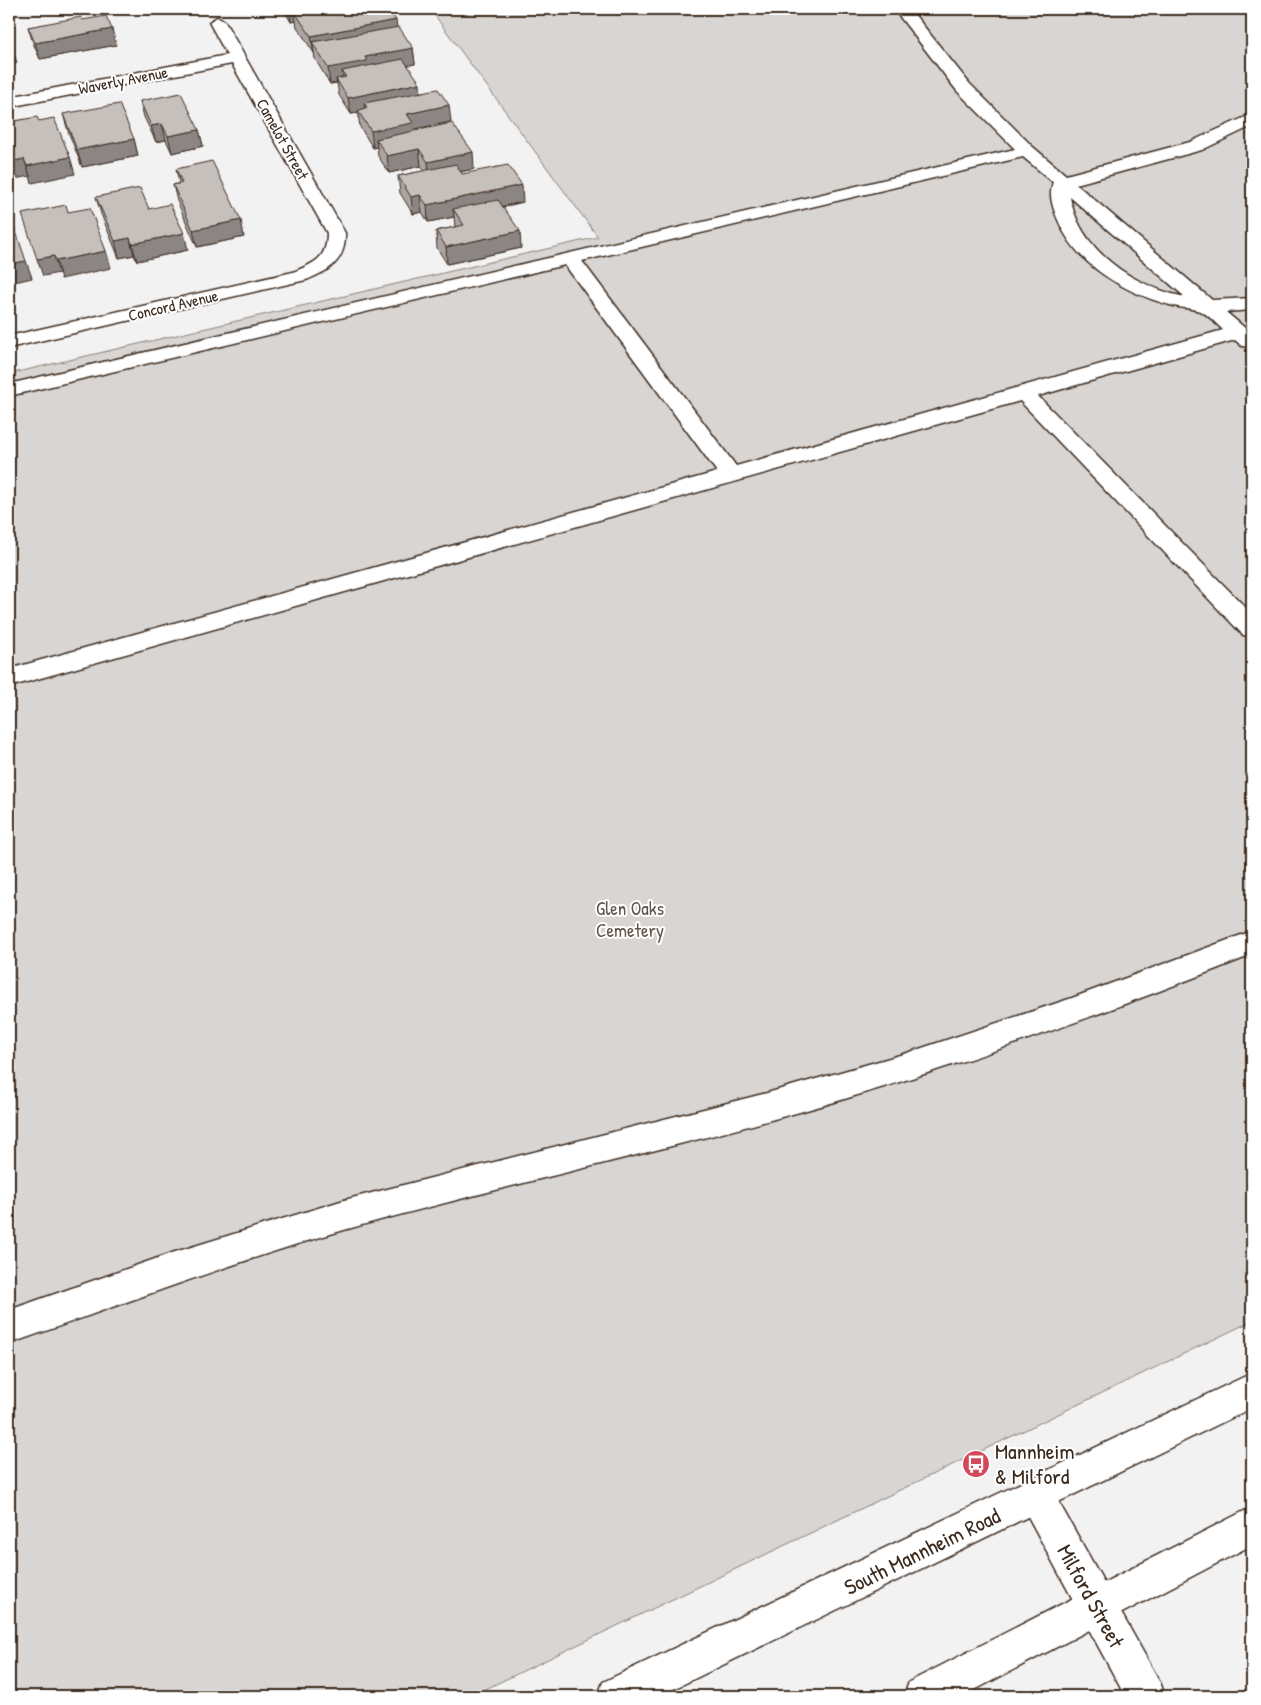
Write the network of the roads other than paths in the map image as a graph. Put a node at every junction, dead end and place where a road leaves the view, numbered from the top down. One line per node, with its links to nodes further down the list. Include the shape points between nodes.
1 (902, 9): 6 (street, via 963,87)
2 (217, 22): 3 (street, Camelot Street)
3 (238, 58): 4 (street, Waverly Avenue); 8 (street, Camelot Street, via 336,233 338,246)
4 (9, 102)
5 (1252, 118): 7 (street, via 1196,146)
6 (1027, 151): 7 (street); 9 (street)
7 (1062, 182): 11 (street); 11 (street, via 1059,188 1068,226 1095,258 1117,276 1143,288 1176,301)
8 (333, 257): 13 (street, Concord Avenue, via 300,276)
9 (570, 258): 14 (street); 16 (street)
10 (1252, 304): 11 (street)
11 (1206, 306): 12 (street)
12 (1245, 339): 15 (street)
13 (9, 342)
14 (9, 390)
15 (1024, 393): 16 (street); 17 (street)
16 (731, 475): 18 (street)
17 (1252, 629)
18 (9, 678)
19 (1252, 943): 20 (street, via 1068,1013 905,1067 753,1110 343,1216 98,1294)
20 (9, 1327)
21 (1252, 1390): 22 (street, South Mannheim Road)
22 (1035, 1496): 24 (street, Milford Street); 25 (street, South Mannheim Road)
23 (1252, 1525): 24 (street)
24 (1097, 1606): 26 (street); 27 (street, Milford Street)
25 (617, 1696)
26 (923, 1696)
27 (1146, 1696)

